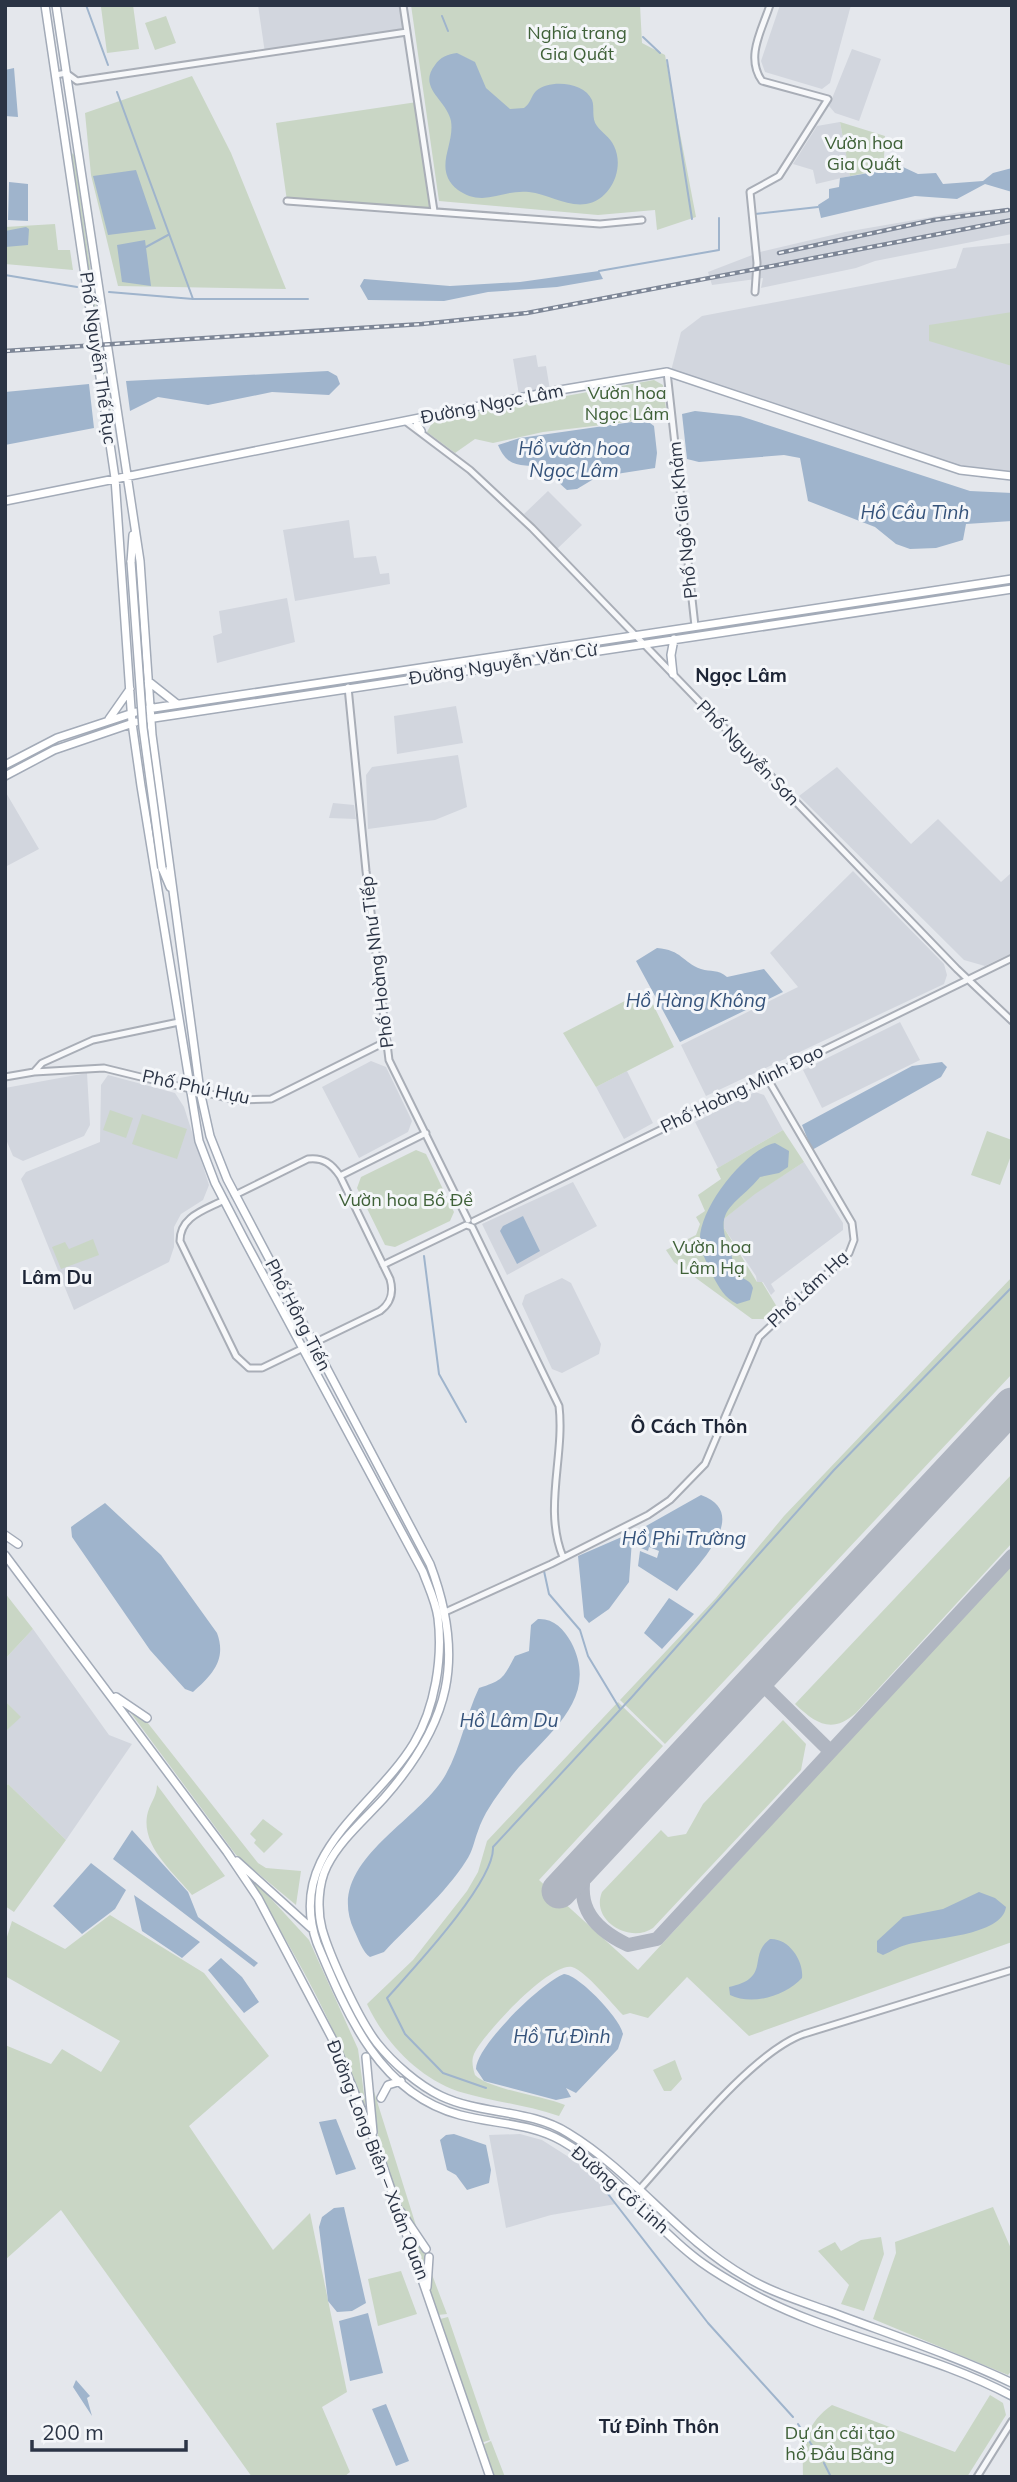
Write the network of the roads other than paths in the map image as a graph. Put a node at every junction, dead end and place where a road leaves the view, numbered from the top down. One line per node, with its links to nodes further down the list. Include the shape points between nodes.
1 (45, 5): 7 (main road, Phố Nguyễn Thế Rục)
2 (56, 5): 6 (main road, Phố Nguyễn Thế Rục)
3 (402, 5): 5 (street)
4 (770, 5): 14 (street, via 757,43 756,73 761,81 828,99 779,176 750,192 758,270)
5 (407, 32): 8 (street); 12 (street)
6 (66, 73): 7 (street); 8 (street); 9 (main road, Phố Nguyễn Thế Rục)
7 (56, 75): 10 (main road, Phố Nguyễn Thế Rục)
8 (76, 81): 9 (street)
9 (69, 91): 10 (street); 19 (main road, Phố Nguyễn Thế Rục)
10 (58, 92): 21 (main road, Phố Nguyễn Thế Rục)
11 (287, 201): 12 (street)
12 (433, 211): 13 (street, via 600,224)
13 (642, 220)
14 (755, 292)
15 (667, 372): 16 (main road, Đường Ngọc Lâm); 20 (main road, Đường Ngọc Lâm, via 960,470); 30 (street, Phố Ngô Gia Khảm)
16 (420, 418): 17 (main road, Đường Ngọc Lâm); 18 (main road, via 417,425)
17 (405, 421): 18 (street, Phố Nguyễn Sơn); 19 (main road, Đường Ngọc Lâm)
18 (421, 431): 31 (street, Phố Nguyễn Sơn, via 532,528)
19 (126, 476): 21 (main road, Đường Ngọc Lâm); 23 (main road, Phố Nguyễn Thế Rục)
20 (1012, 476)
21 (115, 478): 22 (main road, Đường Ngọc Lâm); 24 (main road, Phố Nguyễn Thế Rục)
22 (5, 501)
23 (133, 523): 25 (main road); 35 (main road, Phố Nguyễn Thế Rục, via 143,586)
24 (120, 524): 25 (main road); 37 (main road, Phố Nguyễn Thế Rục)
25 (131, 562): 46 (main road, bridge, via 143,728)
26 (1012, 579): 28 (main road, Đường Nguyễn Văn Cừ)
27 (1012, 589): 29 (main road, Đường Nguyễn Văn Cừ)
28 (830, 606): 29 (main road); 30 (main road, Đường Nguyễn Văn Cừ)
29 (831, 616): 32 (main road, Đường Nguyễn Văn Cừ)
30 (695, 626): 31 (main road, Đường Nguyễn Văn Cừ)
31 (636, 635): 33 (street, Phố Nguyễn Sơn); 38 (main road, Đường Nguyễn Văn Cừ)
32 (674, 639): 33 (main road, Đường Nguyễn Văn Cừ); 34 (main road)
33 (644, 643): 34 (street, Phố Nguyễn Sơn); 36 (main road, Đường Nguyễn Văn Cừ)
34 (673, 674): 50 (street, Phố Nguyễn Sơn)
35 (148, 681): 38 (main road); 39 (main road, Phố Nguyễn Thế Rục)
36 (348, 687): 41 (main road, Đường Nguyễn Văn Cừ); 53 (street, Phố Hoàng Như Tiếp)
37 (130, 688): 40 (main road, Phố Nguyễn Thế Rục); 42 (main road)
38 (177, 704): 39 (main road, Đường Nguyễn Văn Cừ)
39 (150, 709): 40 (main road, Đường Nguyễn Văn Cừ); 41 (main road, Phố Hồng Tiến)
40 (132, 713): 42 (main road, Đường Nguyễn Văn Cừ); 43 (main road, Phố Hồng Tiến)
41 (150, 718): 43 (main road, Đường Nguyễn Văn Cừ); 47 (main road, Phố Hồng Tiến)
42 (109, 720): 44 (main road, Đường Nguyễn Văn Cừ, via 57,738)
43 (132, 723): 45 (main road, Đường Nguyễn Văn Cừ, via 54,750); 48 (main road, Phố Hồng Tiến)
44 (5, 765)
45 (5, 776)
46 (162, 868): 47 (main road); 48 (main road)
47 (174, 897): 58 (main road, Phố Hồng Tiến)
48 (161, 899): 51 (main road, Phố Hồng Tiến)
49 (1012, 958): 50 (street, Phố Hoàng Minh Đạo)
50 (968, 980): 52 (street, Phố Nguyễn Sơn); 55 (street, Phố Hoàng Minh Đạo)
51 (179, 1021): 54 (street, via 93,1040 41,1063); 57 (main road, Phố Hồng Tiến)
52 (1012, 1021)
53 (387, 1041): 58 (street, Phố Phú Hựu, via 271,1099 234,1100); 59 (street, Phố Hoàng Như Tiếp, via 389,1060)
54 (34, 1072): 56 (street, Phố Phú Hựu); 57 (street, Phố Phú Hựu, via 104,1068)
55 (766, 1076): 63 (street, Phố Hoàng Minh Đạo); 70 (street, Phố Lâm Hạ, via 852,1223 852,1247 837,1267 759,1337 709,1455 693,1478 648,1514)
56 (5, 1077)
57 (188, 1088): 58 (street, Phố Phú Hựu); 62 (main road, Phố Hồng Tiến, via 200,1140)
58 (200, 1091): 61 (main road, Phố Hồng Tiến, via 210,1136)
59 (426, 1133): 60 (street); 63 (street, Phố Hoàng Như Tiếp)
60 (340, 1176): 61 (street, via 327,1162 312,1159); 64 (street)
61 (235, 1195): 65 (main road, Phố Hồng Tiến)
62 (224, 1200): 66 (main road, Phố Hồng Tiến); 66 (street, via 187,1220 180,1241 236,1356 254,1370)
63 (470, 1223): 64 (street, Phố Hoàng Minh Đạo); 70 (street, Phố Hoàng Như Tiếp, via 559,1406 554,1518)
64 (383, 1265): 65 (street, via 392,1288 386,1307)
65 (314, 1344): 66 (street); 71 (main road, Phố Hồng Tiến, via 430,1564)
66 (302, 1349): 72 (main road, Phố Hồng Tiến, via 423,1572)
67 (5, 1535): 68 (main road)
68 (18, 1544)
69 (5, 1555): 73 (main road, Đường Long Biên – Xuân Quan)
70 (563, 1558): 71 (street, Phố Lâm Hạ)
71 (447, 1612): 72 (street, Phố Lâm Hạ); 77 (main road, Phố Hồng Tiến, via 449,1662 437,1719 403,1774 335,1852)
72 (438, 1615): 76 (main road, Phố Hồng Tiến, via 436,1677 425,1721 398,1765 335,1836)
73 (110, 1692): 74 (main road); 75 (main road, Đường Long Biên – Xuân Quan)
74 (147, 1718)
75 (227, 1852): 79 (main road); 85 (main road, Đường Long Biên – Xuân Quan, via 314,2000)
76 (316, 1869): 78 (main road, Đường Cổ Linh)
77 (325, 1870): 86 (main road, Đường Cổ Linh, via 319,1905 322,1928 363,2020 387,2054 442,2096 540,2119)
78 (309, 1901): 79 (main road); 80 (main road, Đường Cổ Linh)
79 (290, 1909): 80 (main road)
80 (312, 1928): 83 (main road, Đường Cổ Linh, via 354,2027 381,2064)
81 (1012, 1970): 88 (street, via 780,2044)
82 (366, 2057): 85 (main road)
83 (401, 2081): 84 (main road, via 388,2085); 87 (main road, Đường Cổ Linh, via 453,2113 552,2136)
84 (380, 2098)
85 (374, 2143): 89 (main road, Đường Long Biên – Xuân Quan)
86 (614, 2165): 87 (main road); 88 (main road, Đường Cổ Linh)
87 (606, 2174): 92 (main road, Đường Cổ Linh, via 693,2256 748,2292)
88 (639, 2190): 91 (main road, Đường Cổ Linh, via 701,2248 748,2278)
89 (395, 2203): 90 (main road, Đường Long Biên – Xuân Quan); 90 (main road, via 427,2253)
90 (427, 2291): 94 (main road, Đường Long Biên – Xuân Quan)
91 (1012, 2383)
92 (1012, 2396)
93 (1012, 2421): 95 (street)
94 (490, 2477)
95 (977, 2477)

